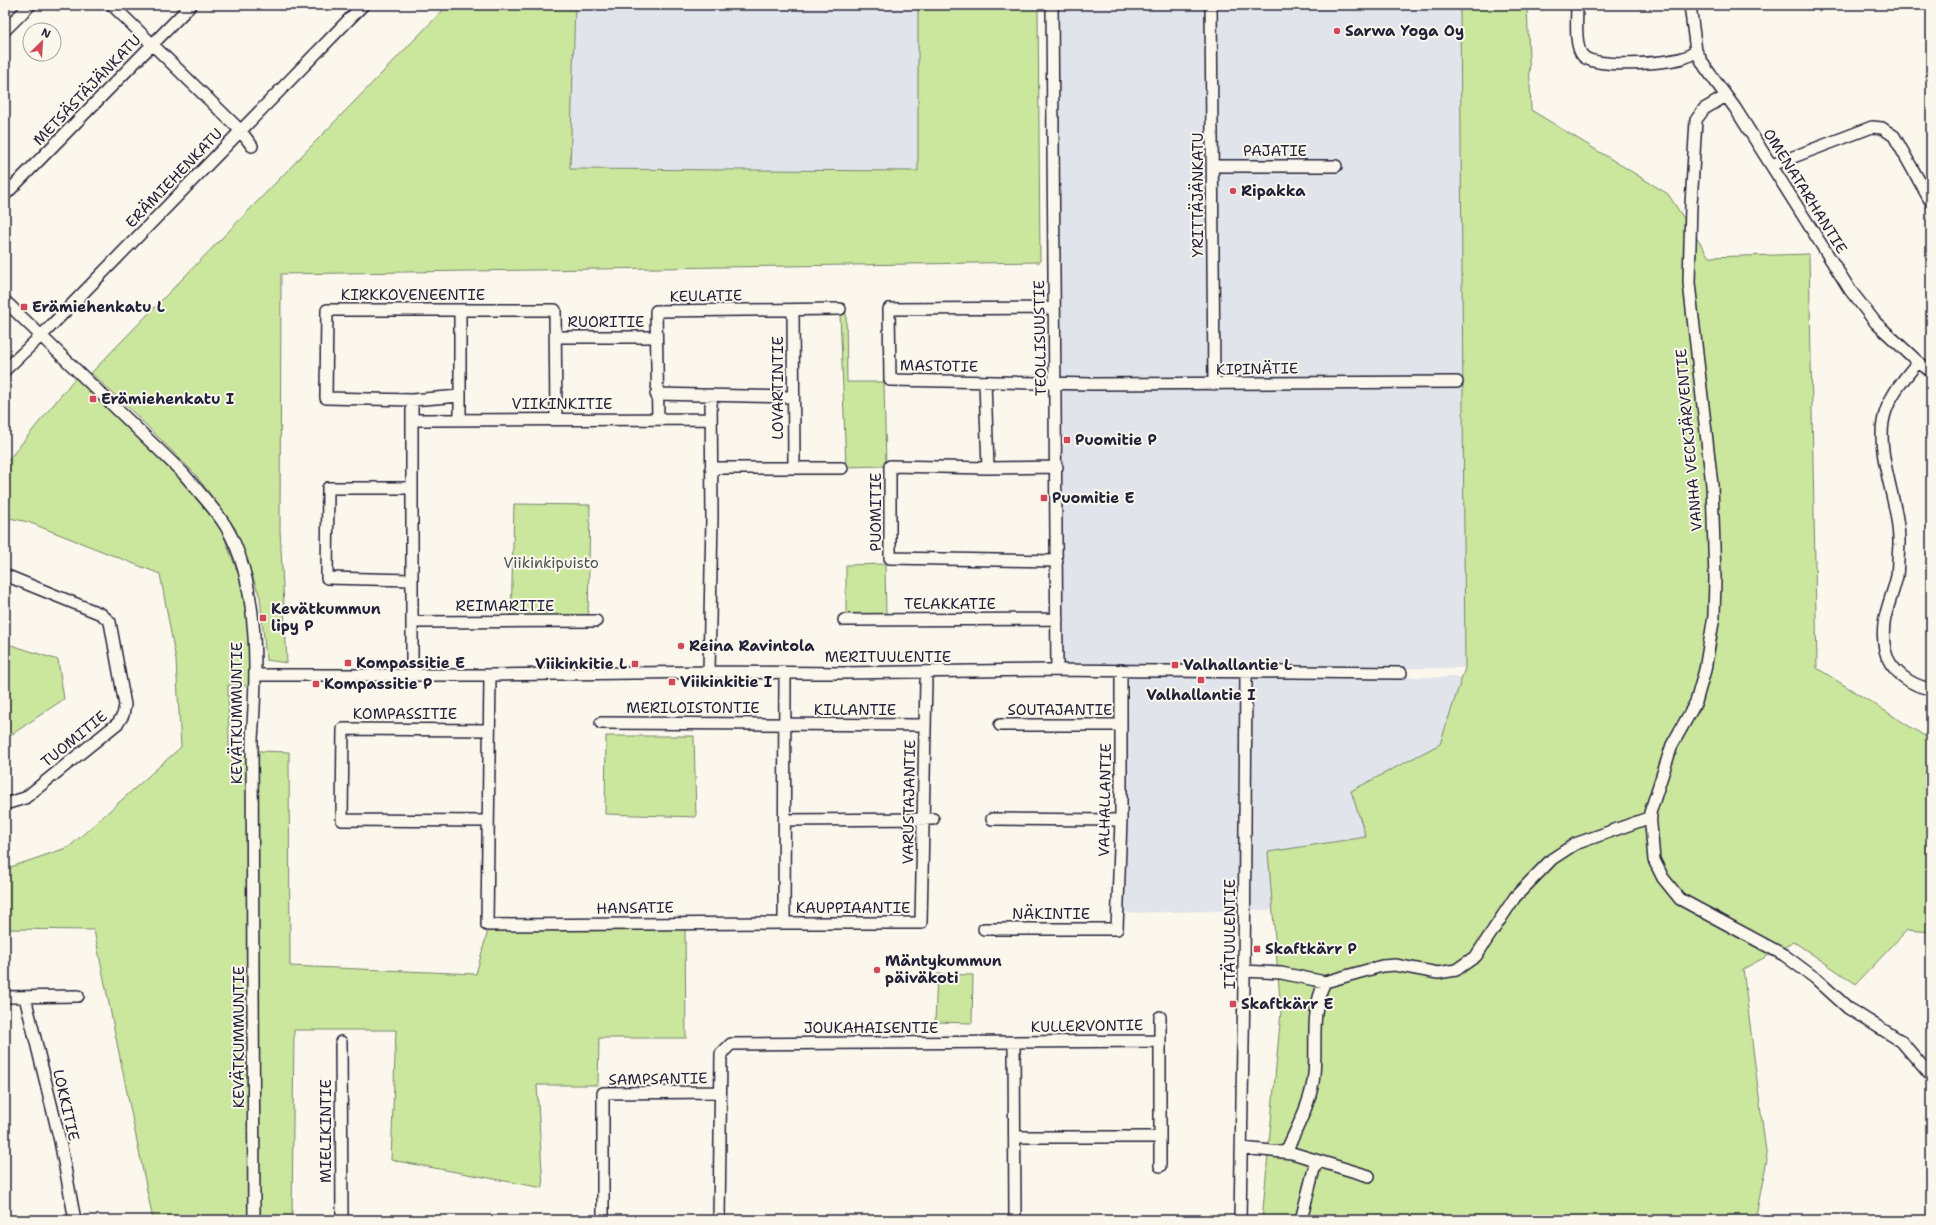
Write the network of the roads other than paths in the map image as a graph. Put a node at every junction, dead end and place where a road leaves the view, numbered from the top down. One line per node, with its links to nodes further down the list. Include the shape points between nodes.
1 (30, 5): 9 (street)
2 (112, 5): 10 (street)
3 (191, 5): 10 (street, METSÄSTÄJÄNKATU)
4 (363, 5): 13 (street, ERÄMIEHENKATU)
5 (1052, 5): 21 (street, TEOLLISUUSTIE)
6 (1211, 5): 16 (street, YRITTÄJÄNKATU)
7 (1577, 5): 11 (street, via 1578,48 1583,56 1592,62 1647,63 1683,58)
8 (1690, 5): 11 (street, OMENATARHANTIE)
9 (5, 30)
10 (152, 45): 13 (street); 18 (street, METSÄSTÄJÄNKATU)
11 (1696, 51): 12 (street, OMENATARHANTIE)
12 (1726, 96): 15 (street, OMENATARHANTIE); 76 (street, VANHA VECKJÄRVENTIE, via 1704,109 1696,120 1690,205 1689,283 1712,485 1714,616 1705,670 1696,702 1672,745 1650,813)
13 (240, 130): 14 (street); 25 (street, ERÄMIEHENKATU)
14 (252, 146)
15 (1772, 165): 19 (street, via 1872,127 1882,128 1894,136); 28 (street, OMENATARHANTIE, via 1850,290 1876,323)
16 (1214, 166): 17 (street, PAJATIE); 34 (street, YRITTÄJÄNKATU)
17 (1336, 166)
18 (5, 195)
19 (1931, 202)
20 (5, 301): 25 (street, KEVÄTKUMMUNTIE)
21 (1054, 308): 31 (street, MASTOTIE, via 889,309 890,380); 33 (street, TEOLLISUUSTIE)
22 (840, 309): 24 (street, KEULATIE)
23 (460, 310): 26 (street, KIRKKOVENEENTIE, via 555,310); 37 (street); 39 (street, KIRKKOVENEENTIE, via 326,310 326,398)
24 (793, 310): 27 (street, KEULATIE, via 656,311); 38 (street, LOVARTINTIE)
25 (41, 336): 29 (street, ERÄMIEHENKATU); 65 (street, KEVÄTKUMMUNTIE, via 182,473 206,499 225,526 242,562 248,584)
26 (556, 337): 27 (street, RUORITIE); 40 (street)
27 (656, 338): 35 (street, KEULATIE)
28 (1918, 362): 30 (street, OMENATARHANTIE); 68 (street, via 1897,387 1884,420 1883,452 1898,521 1899,544 1897,576 1883,627 1885,650 1890,662 1904,678)
29 (5, 370)
30 (1931, 371)
31 (985, 382): 33 (street, MASTOTIE); 49 (street)
32 (1457, 382): 34 (street, KIPINÄTIE)
33 (1056, 383): 34 (street, KIPINÄTIE); 46 (street, TEOLLISUUSTIE)
34 (1214, 384)
35 (656, 394): 36 (street); 42 (street, KEULATIE)
36 (711, 395): 38 (street); 43 (street)
37 (460, 396): 39 (street, KIRKKOVENEENTIE); 41 (street)
38 (793, 397): 45 (street, LOVARTINTIE)
39 (412, 400): 44 (street)
40 (556, 418): 41 (street, VIIKINKITIE); 42 (street, VIIKINKITIE)
41 (460, 419): 44 (street, VIIKINKITIE)
42 (658, 419): 43 (street, VIIKINKITIE)
43 (712, 419): 47 (street)
44 (412, 420): 50 (street)
45 (794, 467): 47 (street); 48 (street)
46 (1056, 467): 49 (street, PUOMITIE); 51 (street, TEOLLISUUSTIE)
47 (712, 468): 60 (street)
48 (842, 468)
49 (988, 468): 51 (street, PUOMITIE, via 890,466 890,558)
50 (411, 488): 53 (street); 53 (street, via 328,488 327,578)
51 (1056, 561): 54 (street, TEOLLISUUSTIE)
52 (5, 575): 75 (street, TUOMITIE, via 101,614 110,622 125,705 118,723 25,798)
53 (411, 580): 57 (street)
54 (1057, 619): 55 (street, TELAKKATIE); 58 (street, TEOLLISUUSTIE)
55 (844, 620)
56 (596, 621): 57 (street, REIMARITIE)
57 (413, 622): 64 (street)
58 (1058, 670): 59 (street, MERITUULENTIE); 61 (street, MERITUULENTIE)
59 (1122, 670): 62 (street, MERITUULENTIE); 71 (street, VALHALLANTIE)
60 (709, 672): 61 (street, MERITUULENTIE); 66 (street, MERITUULENTIE)
61 (785, 673): 70 (street)
62 (1246, 673): 63 (street, MERITUULENTIE); 86 (street, ITÄTUULENTIE)
63 (1401, 673)
64 (412, 674): 65 (street, MERITUULENTIE); 66 (street, MERITUULENTIE)
65 (255, 675): 105 (street, KEVÄTKUMMUNTIE, via 252,739)
66 (490, 675): 74 (street, HANSATIE)
67 (926, 682): 72 (street, VARUSTAJANTIE)
68 (1931, 689)
69 (601, 723): 70 (street, MERILOISTONTIE)
70 (784, 724): 72 (street, KILLANTIE); 79 (street)
71 (1121, 724): 73 (street, SOUTAJANTIE); 80 (street, VALHALLANTIE)
72 (925, 725): 77 (street, VARUSTAJANTIE)
73 (1000, 725)
74 (488, 730): 81 (street, HANSATIE); 81 (street, KOMPASSITIE, via 343,729 342,820)
75 (5, 804)
76 (1651, 817): 87 (street, via 1576,844 1552,859 1514,897 1476,956 1456,970 1438,974 1395,965 1382,966); 95 (street, VANHA VECKJÄRVENTIE, via 1654,860 1663,878 1680,899 1784,955 1815,978 1848,1008 1901,1041)
77 (928, 819): 79 (street); 83 (street, VARUSTAJANTIE)
78 (992, 819): 80 (street)
79 (785, 820): 82 (street)
80 (1121, 820): 85 (street, VALHALLANTIE)
81 (488, 821): 82 (street, HANSATIE, via 487,925)
82 (784, 923): 83 (street, KAUPPIAANTIE)
83 (921, 923)
84 (984, 929): 85 (street, NÄKINTIE)
85 (1117, 929)
86 (1244, 970): 87 (street, via 1281,973); 99 (street, ITÄTUULENTIE)
87 (1325, 982): 100 (street, via 1316,1005 1310,1098)
88 (78, 996): 90 (street)
89 (5, 997): 90 (street)
90 (25, 997): 104 (street, LOKKITIE, via 60,1141)
91 (1160, 1017): 92 (street, KULLERVONTIE)
92 (1160, 1041): 94 (street, KULLERVONTIE); 98 (street, KULLERVONTIE)
93 (341, 1042): 106 (street, MIELIKINTIE)
94 (1014, 1042): 96 (street, JOUKAHAISENTIE, via 731,1044 721,1054); 97 (street)
95 (1931, 1075)
96 (720, 1092): 107 (street, SAMPSANTIE, via 603,1093); 108 (street, JOUKAHAISENTIE)
97 (1015, 1137): 98 (street); 109 (street)
98 (1160, 1137): 102 (street, KULLERVONTIE)
99 (1242, 1148): 100 (street); 110 (street, ITÄTUULENTIE)
100 (1286, 1152): 101 (street)
101 (1316, 1161): 103 (street); 111 (street)
102 (1160, 1166)
103 (1369, 1176)
104 (75, 1220)
105 (254, 1220)
106 (342, 1220)
107 (603, 1220)
108 (719, 1220)
109 (1015, 1220)
110 (1240, 1220)
111 (1301, 1220)

